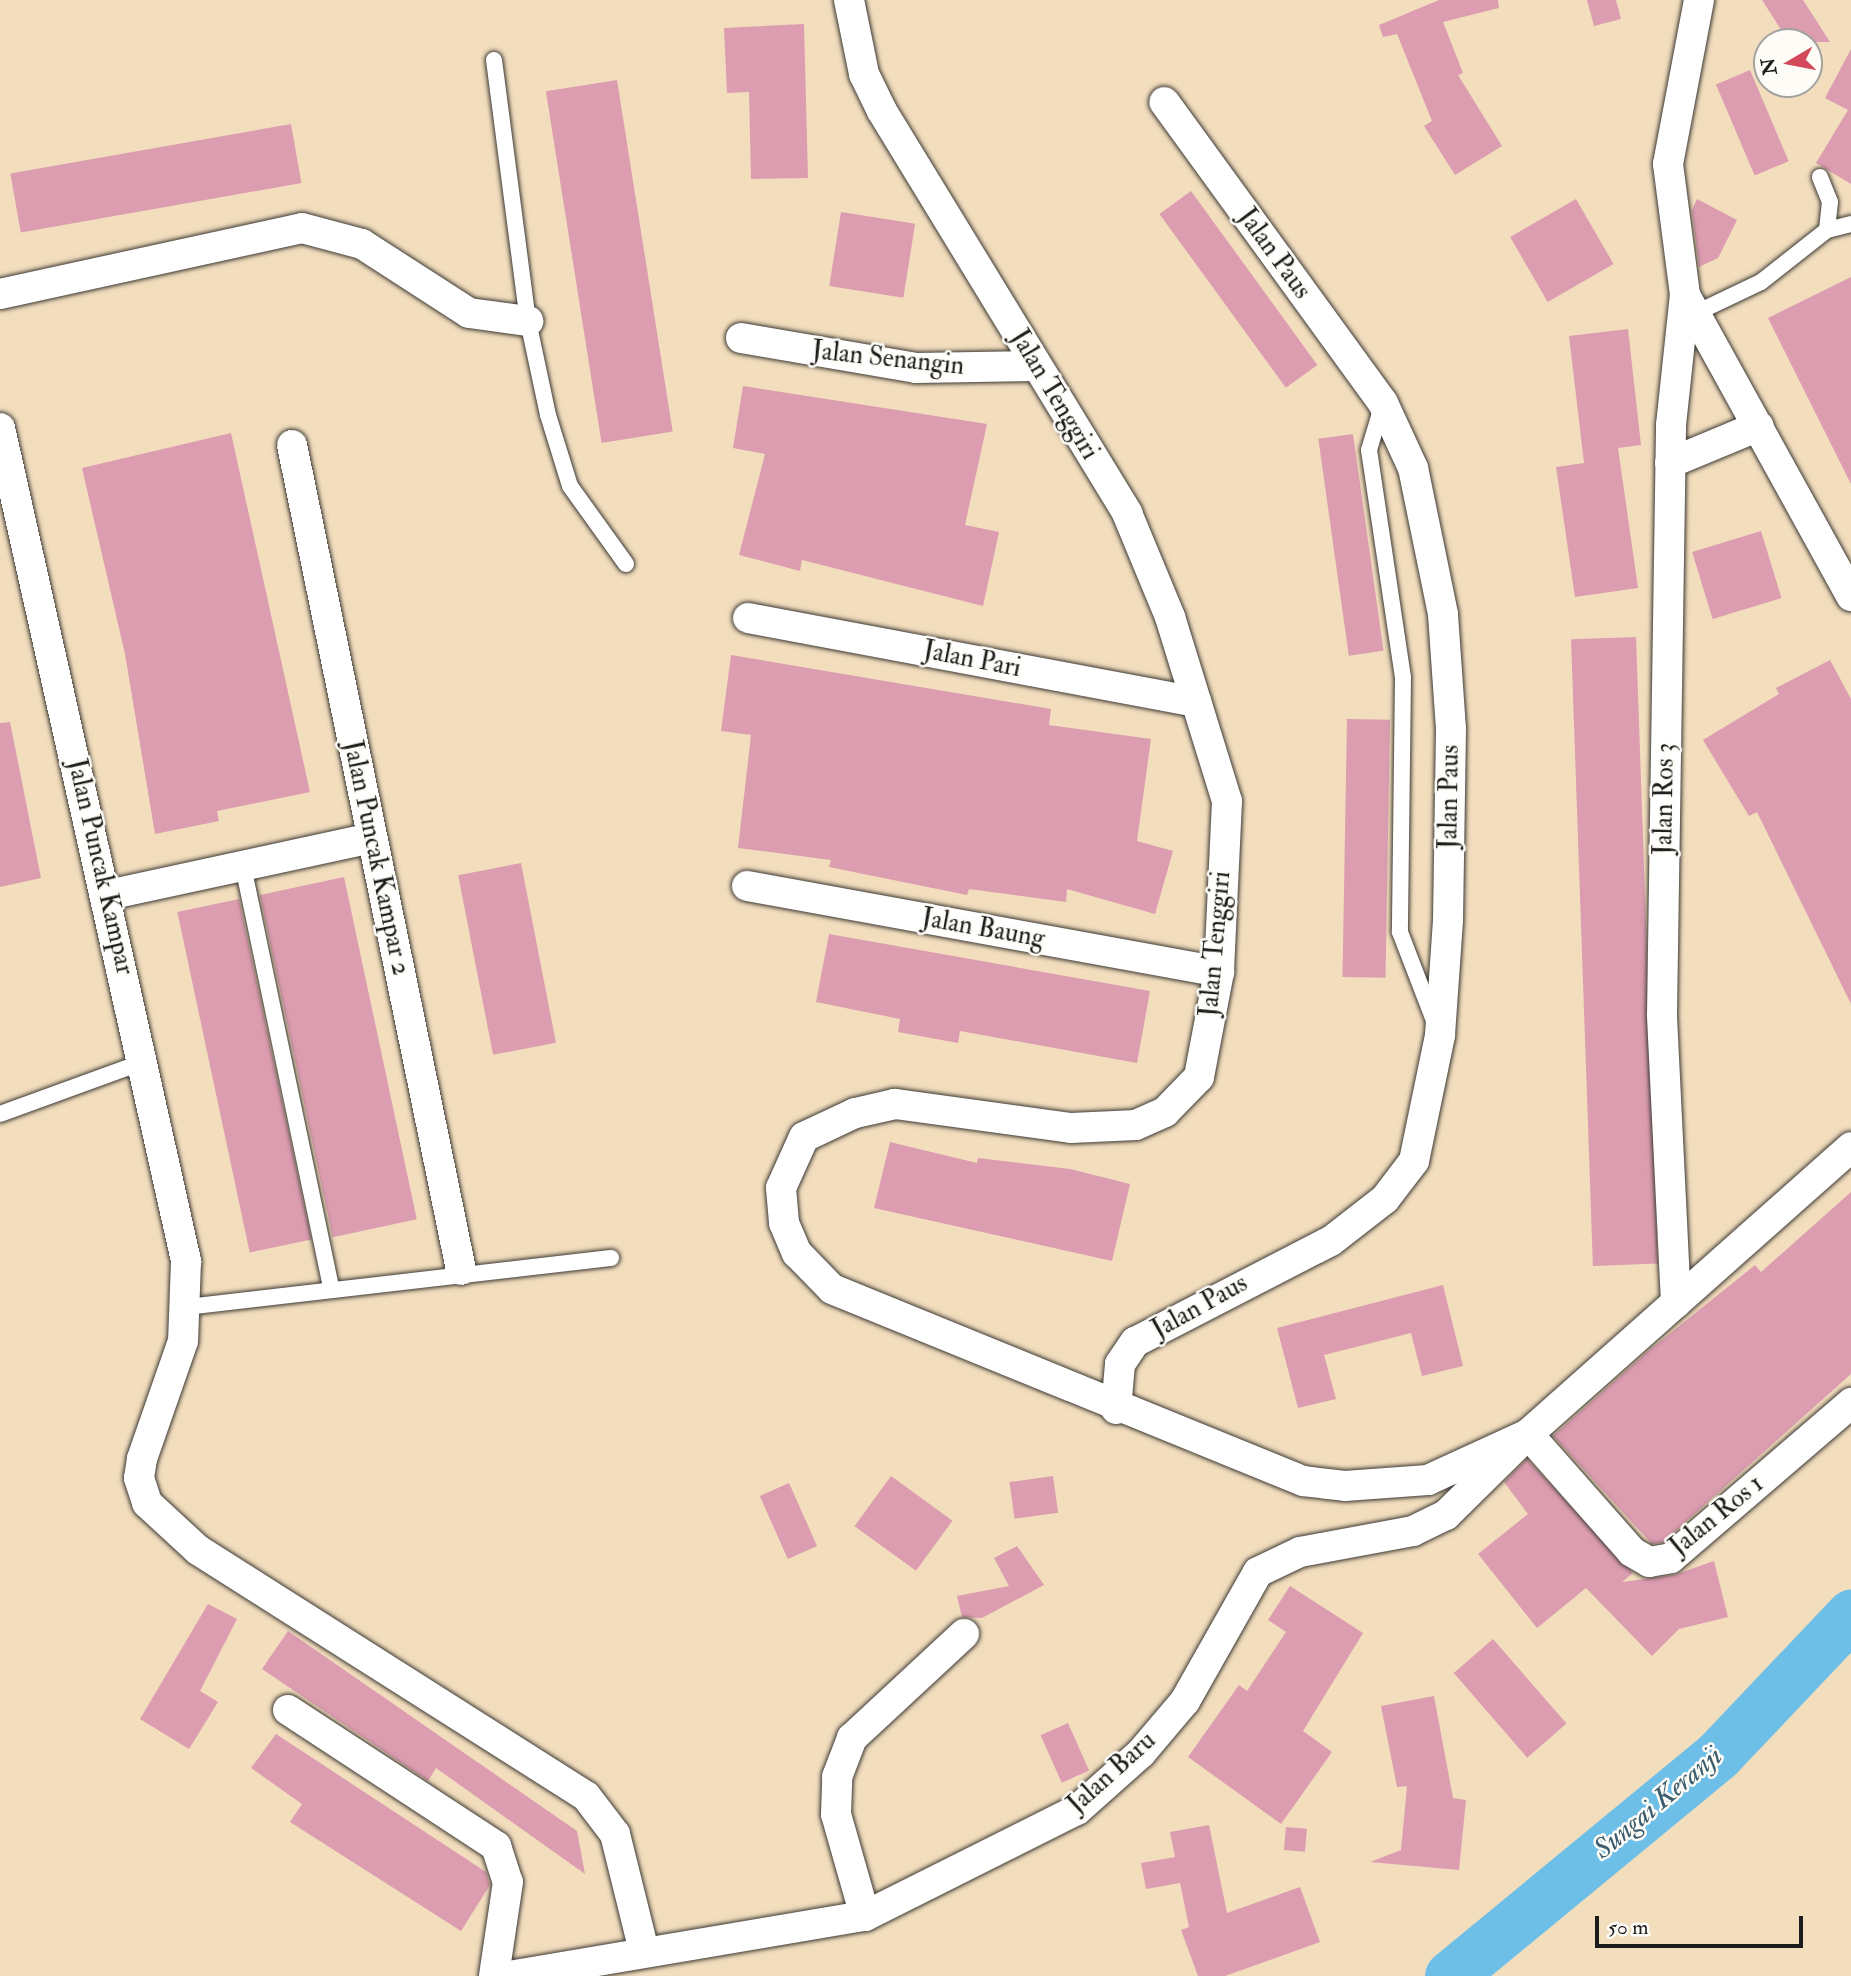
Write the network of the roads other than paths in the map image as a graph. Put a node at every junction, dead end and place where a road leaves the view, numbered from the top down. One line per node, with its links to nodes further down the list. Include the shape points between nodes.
1 (849, 0): 12 (street, Jalan Tenggiri, via 864,74 882,111)
2 (1699, 0): 9 (street, via 1668,164)
3 (494, 60): 10 (lane)
4 (1164, 102): 13 (street, Jalan Paus)
5 (1820, 177): 7 (lane, via 1830,202)
6 (1851, 224): 7 (lane)
7 (1827, 230): 9 (lane, via 1761,282)
8 (0, 294): 10 (street, via 302,228 362,244 469,313)
9 (1690, 304): 14 (street); 17 (street, Jalan Ros 3)
10 (528, 321): 18 (lane, via 570,486)
11 (741, 338): 12 (street, Jalan Senangin, via 916,368)
12 (1035, 366): 21 (street, Jalan Tenggiri, via 1127,513)
13 (1383, 403): 27 (street, Jalan Paus, via 1424,504 1443,614 1451,729); 27 (lane, via 1369,450 1404,677 1400,932)
14 (1759, 426): 17 (street); 19 (street)
15 (0, 428): 25 (street, Jalan Puncak Kampar)
16 (292, 445): 22 (street, Jalan Puncak Kampar 2)
17 (1670, 463): 34 (street, Jalan Ros 3, via 1662,1014)
18 (626, 565)
19 (1849, 589)
20 (748, 618): 21 (street, Jalan Pari)
21 (1196, 702): 26 (street, Jalan Tenggiri, via 1227,801)
22 (371, 838): 23 (street); 32 (street, Jalan Puncak Kampar 2)
23 (243, 866): 25 (street); 33 (lane)
24 (747, 886): 26 (street, Jalan Baung)
25 (108, 895): 28 (street, Jalan Puncak Kampar)
26 (1219, 972): 37 (street, Jalan Tenggiri, via 1199,1077 1165,1112 1136,1125 1071,1128 895,1104 804,1137 781,1188 784,1223 797,1253 832,1289)
27 (1440, 1035): 37 (street, Jalan Paus, via 1414,1161 1385,1199 1331,1241 1135,1342 1120,1364)
28 (143, 1062): 29 (lane); 35 (street, Jalan Puncak Kampar, via 186,1261)
29 (0, 1114)
30 (1851, 1147): 34 (street)
31 (611, 1258): 32 (lane)
32 (461, 1270): 33 (lane)
33 (331, 1288): 35 (lane)
34 (1676, 1303): 38 (street)
35 (187, 1307): 42 (street, Jalan Puncak Kampar, via 183,1341 142,1459 139,1478 147,1503 198,1550 586,1796 615,1834)
36 (1851, 1403): 38 (street, Jalan Ros 1, via 1671,1558 1648,1562 1632,1552)
37 (1116, 1409): 38 (street, Jalan Tenggiri, via 1303,1481 1345,1486 1428,1480)
38 (1528, 1434): 41 (street, Jalan Baru, via 1446,1515 1413,1531 1300,1552 1258,1572 1185,1701 1141,1753 1077,1810)
39 (964, 1634): 41 (street, via 852,1738 837,1777 836,1814)
40 (288, 1710): 43 (street, via 496,1846 508,1882)
41 (865, 1916): 42 (street, Jalan Baru, via 827,1927)
42 (644, 1951): 44 (street, Jalan Baru)
43 (494, 1976)
44 (509, 1976)

